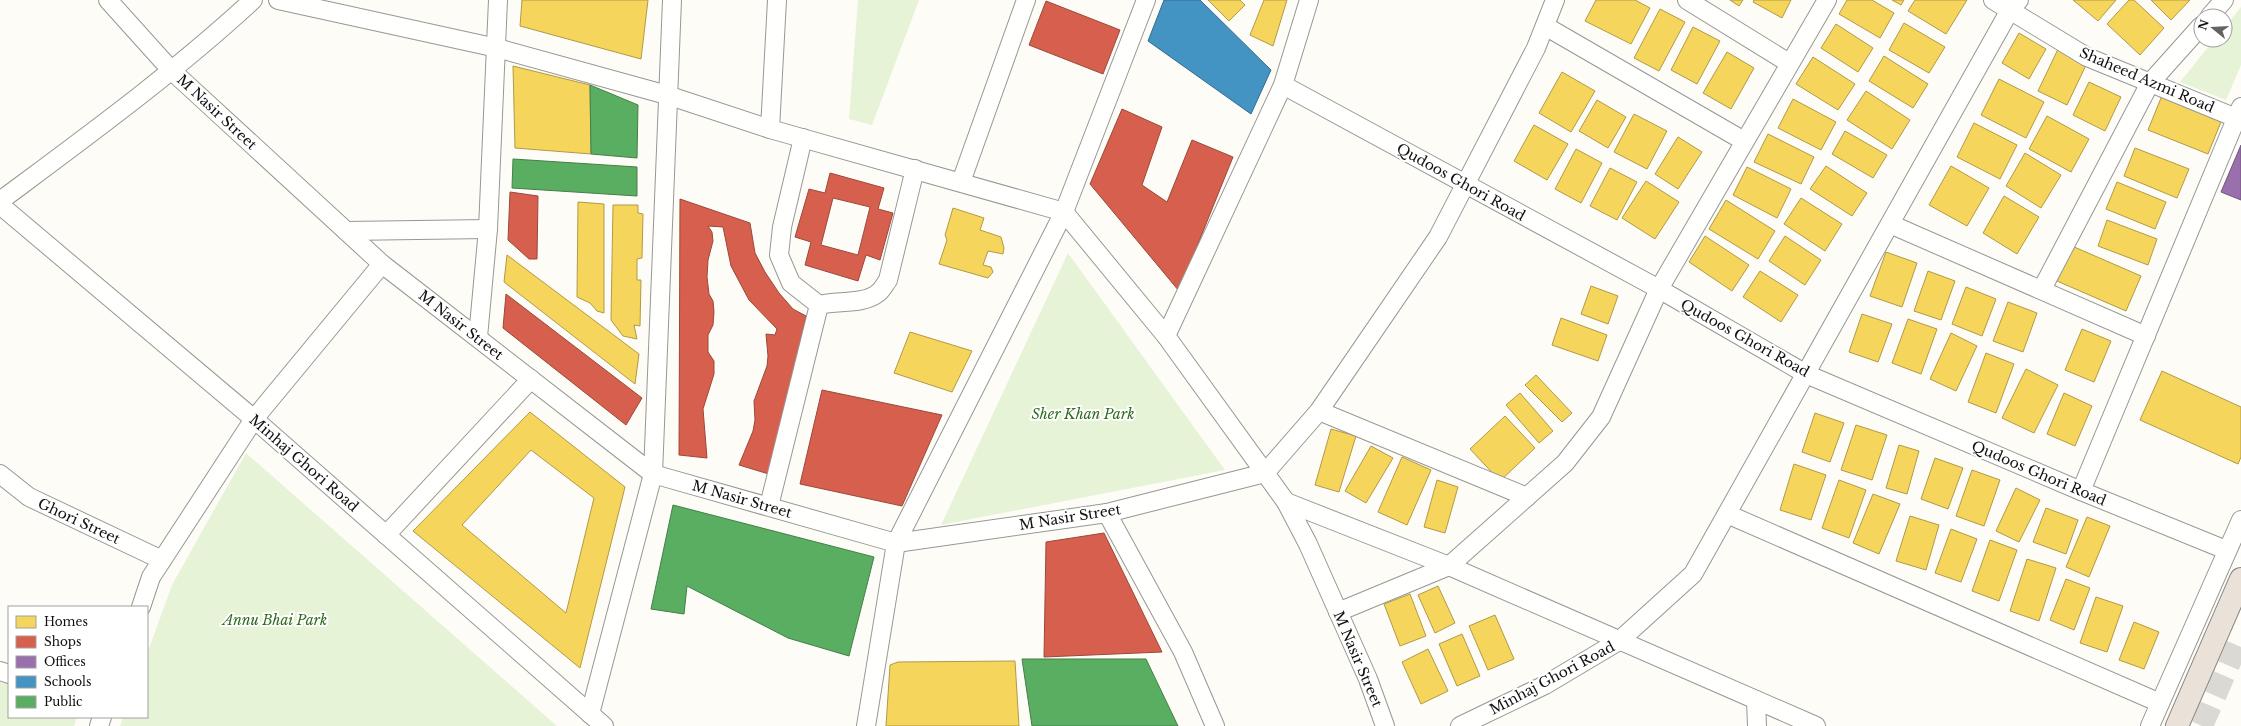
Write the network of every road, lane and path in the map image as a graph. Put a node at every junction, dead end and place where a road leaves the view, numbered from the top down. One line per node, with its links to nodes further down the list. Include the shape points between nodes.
1 (108, 0): 21 (street, M Nasir Street)
2 (253, 0): 21 (street)
3 (278, 0): 19 (street)
4 (498, 0): 19 (street)
5 (672, 0): 24 (street)
6 (777, 0): 26 (street)
7 (1026, 0): 30 (street)
8 (1146, 0): 34 (street)
9 (1309, 0): 23 (street)
10 (1555, 0): 17 (street)
11 (1687, 0): 20 (street)
12 (1827, 0): 20 (street)
13 (1993, 0): 15 (street, Shaheed Azmi Road)
14 (2224, 0): 16 (street)
15 (2015, 5): 22 (street, Shaheed Azmi Road, via 2087,57); 35 (street, Minhaj Ghori Road)
16 (2217, 8)
17 (1545, 26): 28 (street); 31 (street)
18 (2193, 35): 22 (street)
19 (497, 48): 24 (street); 36 (street)
20 (1789, 63): 28 (street)
21 (171, 70): 32 (street); 37 (street, M Nasir Street)
22 (2150, 83): 25 (street, Shaheed Azmi Road); 40 (street)
23 (1283, 85): 31 (street, Qudoos Ghori Road); 42 (street)
24 (667, 95): 26 (street); 51 (street)
25 (2240, 115): 43 (street)
26 (770, 129): 27 (street)
27 (803, 138): 29 (street); 41 (street, via 782,227 779,255 791,283)
28 (1744, 141): 39 (street)
29 (915, 169): 30 (street); 41 (street, via 888,280 878,293 864,300 833,301)
30 (962, 182): 34 (street)
31 (1464, 185): 39 (street, Qudoos Ghori Road); 47 (street, via 1438,237)
32 (0, 201)
33 (0, 205): 48 (street, Minhaj Ghori Road)
34 (1064, 212): 42 (street); 60 (street)
35 (1890, 224): 40 (street); 45 (street, Minhaj Ghori Road)
36 (488, 228): 37 (street); 44 (street)
37 (346, 231): 38 (street, M Nasir Street)
38 (382, 264): 44 (street, M Nasir Street); 48 (street)
39 (1659, 289): 45 (street, Qudoos Ghori Road); 53 (street, via 1601,417 1565,463)
40 (2042, 289): 43 (street)
41 (819, 305): 55 (street)
42 (1166, 336): 49 (street)
43 (2146, 336): 52 (street)
44 (478, 337): 46 (street, M Nasir Street)
45 (1806, 374): 52 (street, Qudoos Ghori Road); 57 (street, Minhaj Ghori Road)
46 (531, 379): 51 (street, M Nasir Street); 59 (street)
47 (1319, 411): 49 (street); 53 (street)
48 (254, 420): 59 (street, Minhaj Ghori Road); 62 (street)
49 (1265, 473): 54 (street, M Nasir Street); 56 (street, M Nasir Street)
50 (0, 474): 62 (street, Ghori Street, via 29,497)
51 (653, 474): 55 (street, M Nasir Street); 72 (street)
52 (2081, 491): 61 (street, Qudoos Ghori Road)
53 (1527, 497): 63 (street)
54 (1286, 502): 63 (street); 66 (street, M Nasir Street)
55 (769, 506): 60 (street, M Nasir Street)
56 (1107, 513): 60 (street, M Nasir Street); 75 (street, via 1183,652)
57 (1727, 514): 68 (street, Minhaj Ghori Road, via 1693,574); 71 (street)
58 (2241, 520): 61 (street)
59 (386, 536): 72 (street, Minhaj Ghori Road)
60 (896, 542): 74 (street)
61 (2226, 550): 67 (street)
62 (162, 560): 65 (street, via 152,577)
63 (1449, 566): 66 (street); 68 (street)
64 (2241, 579): 69 (highway)
65 (141, 606)
66 (1338, 612): 76 (street, M Nasir Street, via 1368,679)
67 (2191, 632): 69 (street); 71 (street)
68 (1620, 641): 70 (street); 77 (street, Minhaj Ghori Road, via 1545,685)
69 (2214, 644): 81 (highway)
70 (1756, 700): 78 (street); 79 (street)
71 (2160, 703): 80 (street)
72 (590, 714): 73 (street, Minhaj Ghori Road)
73 (604, 726)
74 (866, 726)
75 (1215, 726)
76 (1385, 726)
77 (1460, 726)
78 (1757, 726)
79 (1816, 726)
80 (2150, 726)
81 (2177, 726)

